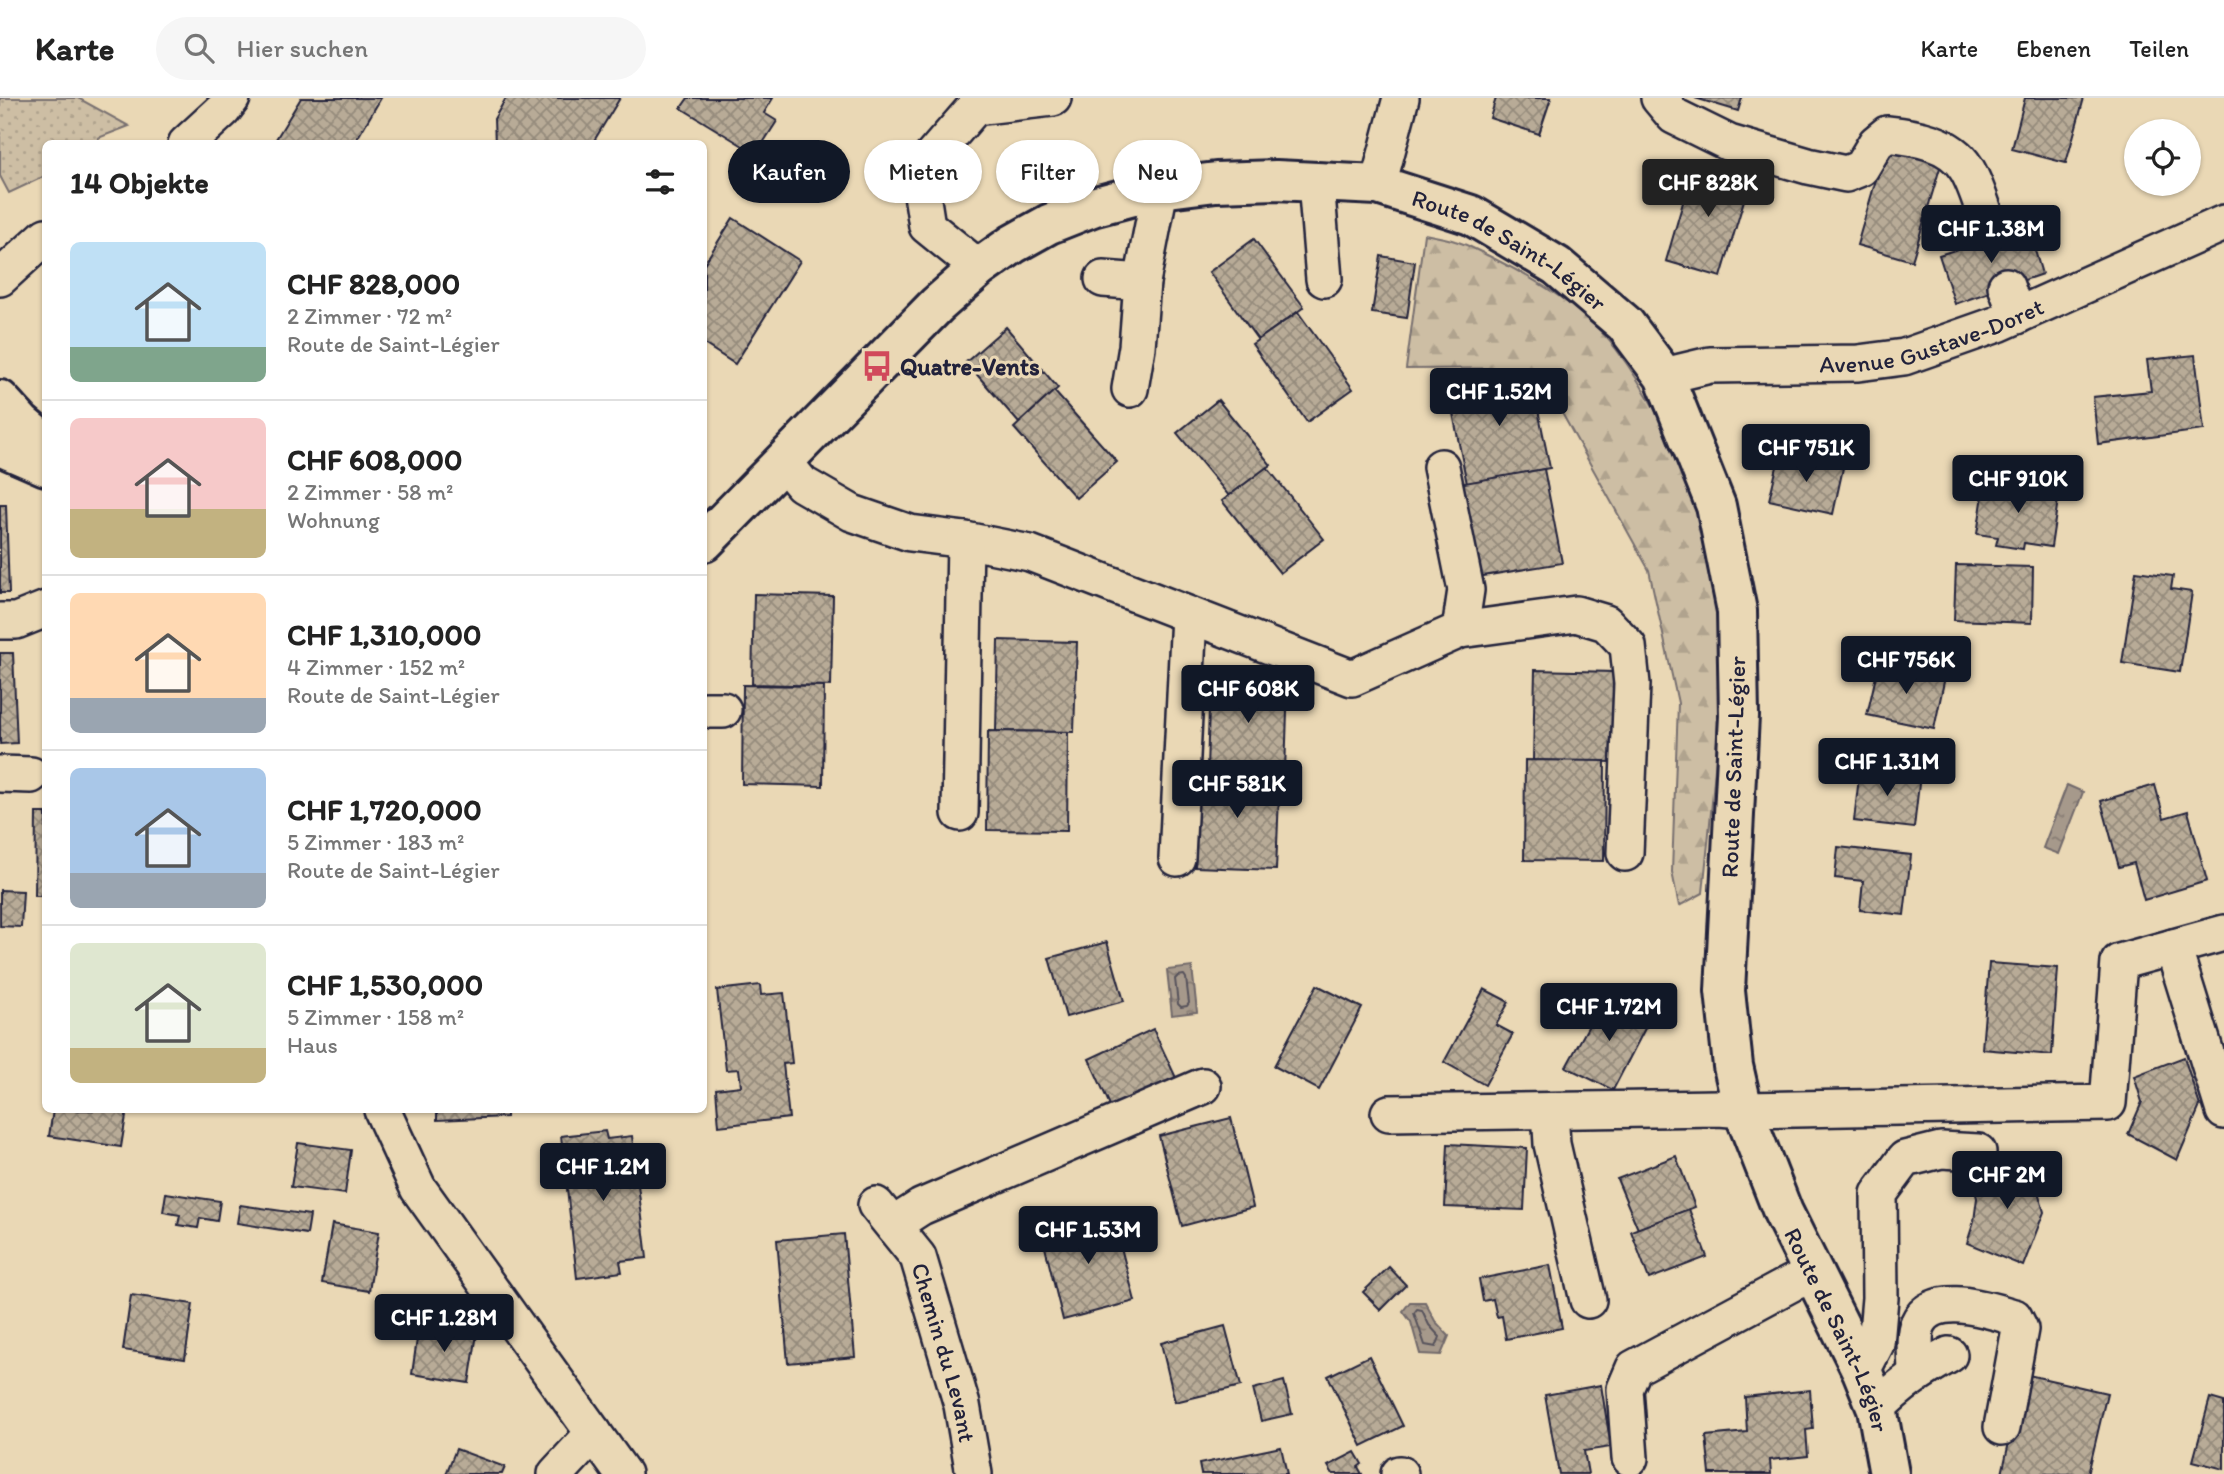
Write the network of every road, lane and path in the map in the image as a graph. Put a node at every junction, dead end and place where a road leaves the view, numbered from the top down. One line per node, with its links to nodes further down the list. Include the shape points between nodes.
1 (232, 98): 5 (street)
2 (1053, 98): 16 (street, via 975,107 929,160 922,194 927,226)
3 (1401, 98): 8 (street)
4 (1659, 98): 12 (street, via 1674,116 1730,143 1846,174 1861,168 1887,134 1949,148 1966,168)
5 (190, 140)
6 (1316, 182): 7 (main road, Route de Saint-Légier); 8 (main road, Route de Saint-Légier); 19 (street)
7 (1202, 184)
8 (1378, 185): 21 (main road, Route de Saint-Légier, via 1471,215 1557,266 1625,324)
9 (1113, 201): 16 (main road, Route de Saint-Légier, via 1049,224)
10 (1157, 203): 20 (street)
11 (2224, 223): 21 (street, Avenue Gustave-Doret, via 2012,301 1904,357 1858,363 1710,365)
12 (1989, 225)
13 (42, 231): 15 (street)
14 (42, 240): 17 (street)
15 (0, 247)
16 (979, 268): 26 (main road, Route de Saint-Légier)
17 (0, 278)
18 (1103, 279): 20 (street)
19 (1324, 279)
20 (1142, 282): 22 (street)
21 (1664, 376): 41 (main road, Route de Saint-Légier, via 1716,506 1737,611 1739,716 1725,991)
22 (1130, 389)
23 (0, 400): 24 (main road)
24 (42, 441)
25 (0, 446): 27 (main road)
26 (783, 461): 29 (main road, Route de Saint-Légier); 30 (street, via 802,484 852,513 910,533)
27 (42, 464)
28 (1441, 467): 34 (street, via 1437,522 1466,590)
29 (707, 539)
30 (965, 540): 32 (street, via 1030,553); 35 (street, via 953,683)
31 (42, 611): 33 (street, via 16,621)
32 (1189, 615): 34 (street, via 1352,678); 37 (street, via 1177,736)
33 (0, 621)
34 (1460, 630): 36 (street, via 1576,614 1606,623 1628,646 1635,713)
35 (960, 813)
36 (1629, 833)
37 (1177, 858)
38 (2224, 933): 39 (street)
39 (2173, 947): 41 (street, via 2119,962 2108,1103); 43 (street)
40 (1203, 1086): 58 (street, Chemin du Levant, via 921,1207 884,1215 918,1257 962,1405)
41 (1743, 1110): 42 (street); 47 (main road, Route de Saint-Légier, via 1783,1212)
42 (1550, 1111): 45 (street); 48 (street, via 1552,1144)
43 (2224, 1111)
44 (383, 1113): 54 (street, via 418,1188)
45 (1389, 1113)
46 (1978, 1152): 50 (street, via 1941,1150 1905,1159 1879,1194 1876,1344)
47 (1815, 1274): 50 (main road, Route de Saint-Légier); 55 (street, via 1634,1368 1625,1389)
48 (1588, 1300)
49 (1949, 1355): 51 (street)
50 (1862, 1371): 52 (main road, Route de Saint-Légier)
51 (1916, 1374): 52 (street); 53 (street, via 1917,1325 1927,1311 1947,1305 2014,1317 2020,1329)
52 (1877, 1408): 59 (main road, Route de Saint-Légier)
53 (2002, 1427)
54 (594, 1433): 56 (street); 57 (street)
55 (1630, 1458)
56 (556, 1474)
57 (623, 1474)
58 (974, 1474)
59 (1889, 1474)

